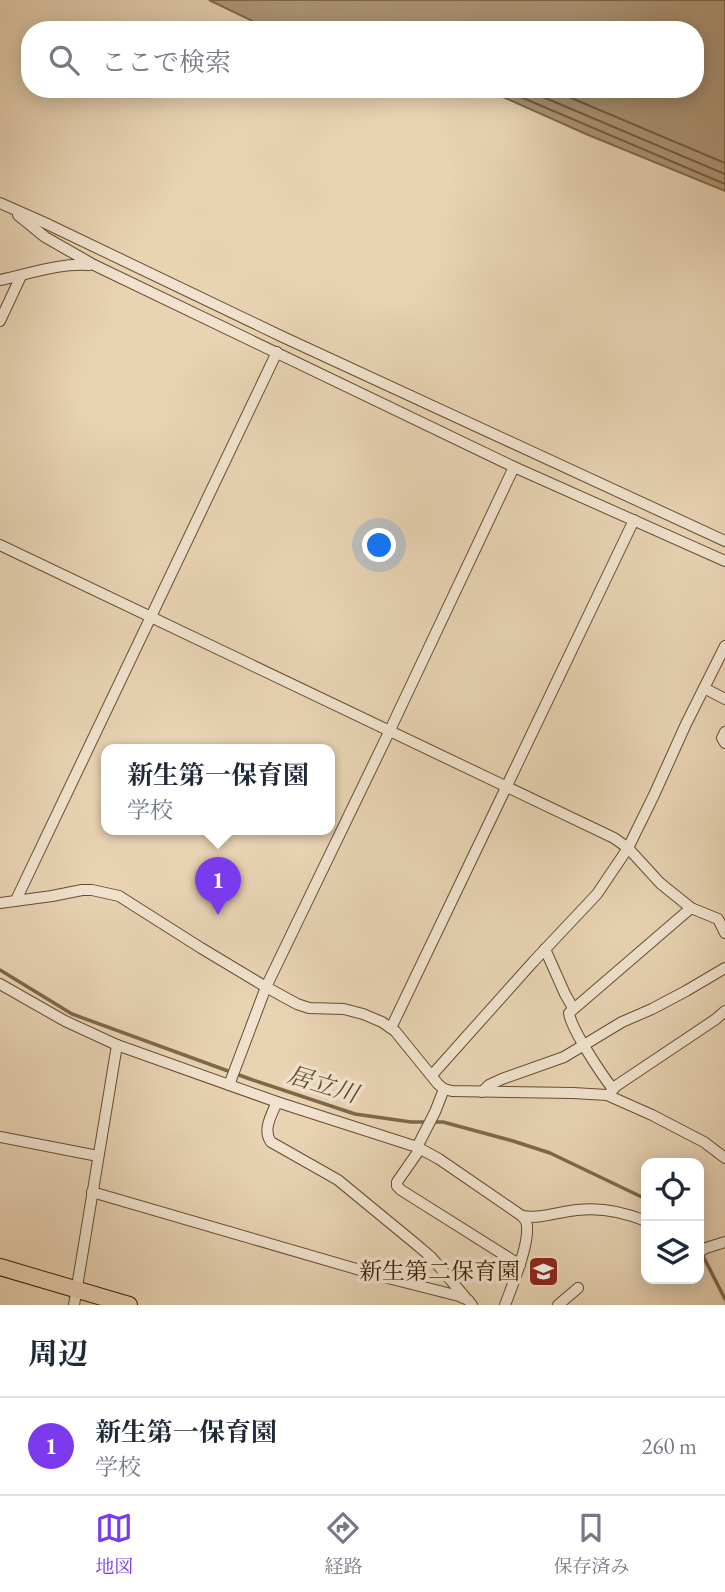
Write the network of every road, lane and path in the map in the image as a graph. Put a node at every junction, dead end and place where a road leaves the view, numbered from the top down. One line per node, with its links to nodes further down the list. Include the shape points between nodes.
1 (5, 205): 2 (street, via 45,237); 9 (street)
2 (94, 265): 3 (street, via 64,265); 6 (street)
3 (22, 276): 4 (street); 5 (street)
4 (0, 280)
5 (0, 321)
6 (277, 352): 7 (street); 12 (street)
7 (514, 467): 8 (street); 16 (street)
8 (634, 520): 11 (street); 19 (street)
9 (725, 541)
10 (0, 545): 12 (street)
11 (725, 561)
12 (151, 617): 16 (street); 21 (street)
13 (725, 646): 14 (street)
14 (704, 688): 15 (street); 20 (street)
15 (725, 699)
16 (390, 730): 19 (street); 28 (street)
17 (725, 732): 18 (street)
18 (725, 743)
19 (507, 786): 20 (street); 31 (street)
20 (628, 848): 23 (street); 25 (street, via 597,894)
21 (16, 900): 22 (street); 28 (street, via 92,890 119,896)
22 (0, 903)
23 (691, 908): 24 (street, via 718,919); 29 (street)
24 (725, 933)
25 (545, 949): 29 (street); 34 (street)
26 (725, 968): 33 (street)
27 (0, 984): 32 (street)
28 (266, 987): 31 (street, via 309,1008 344,1009); 35 (street)
29 (573, 1008): 33 (street, via 569,1019)
30 (725, 1011): 38 (street)
31 (391, 1028): 34 (street)
32 (117, 1045): 35 (street); 42 (street)
33 (584, 1046): 37 (street); 38 (street)
34 (432, 1075): 36 (street)
35 (230, 1082): 39 (street)
36 (444, 1089): 37 (street); 41 (street)
37 (482, 1091): 38 (street)
38 (610, 1092): 43 (street)
39 (277, 1102): 41 (street); 53 (street, via 267,1138 338,1180 384,1217 431,1257)
40 (0, 1137): 42 (street)
41 (418, 1148): 45 (street); 49 (street, via 397,1186)
42 (98, 1156): 44 (street)
43 (725, 1158)
44 (92, 1192): 52 (street); 53 (street)
45 (522, 1216): 46 (street, via 598,1209); 49 (street, via 527,1225)
46 (641, 1219)
47 (725, 1242): 48 (street)
48 (704, 1250)
49 (520, 1265): 55 (street)
50 (0, 1267): 52 (main road)
51 (578, 1288): 56 (street)
52 (75, 1298): 54 (main road)
53 (470, 1303)
54 (129, 1305)
55 (505, 1305)
56 (558, 1305)

